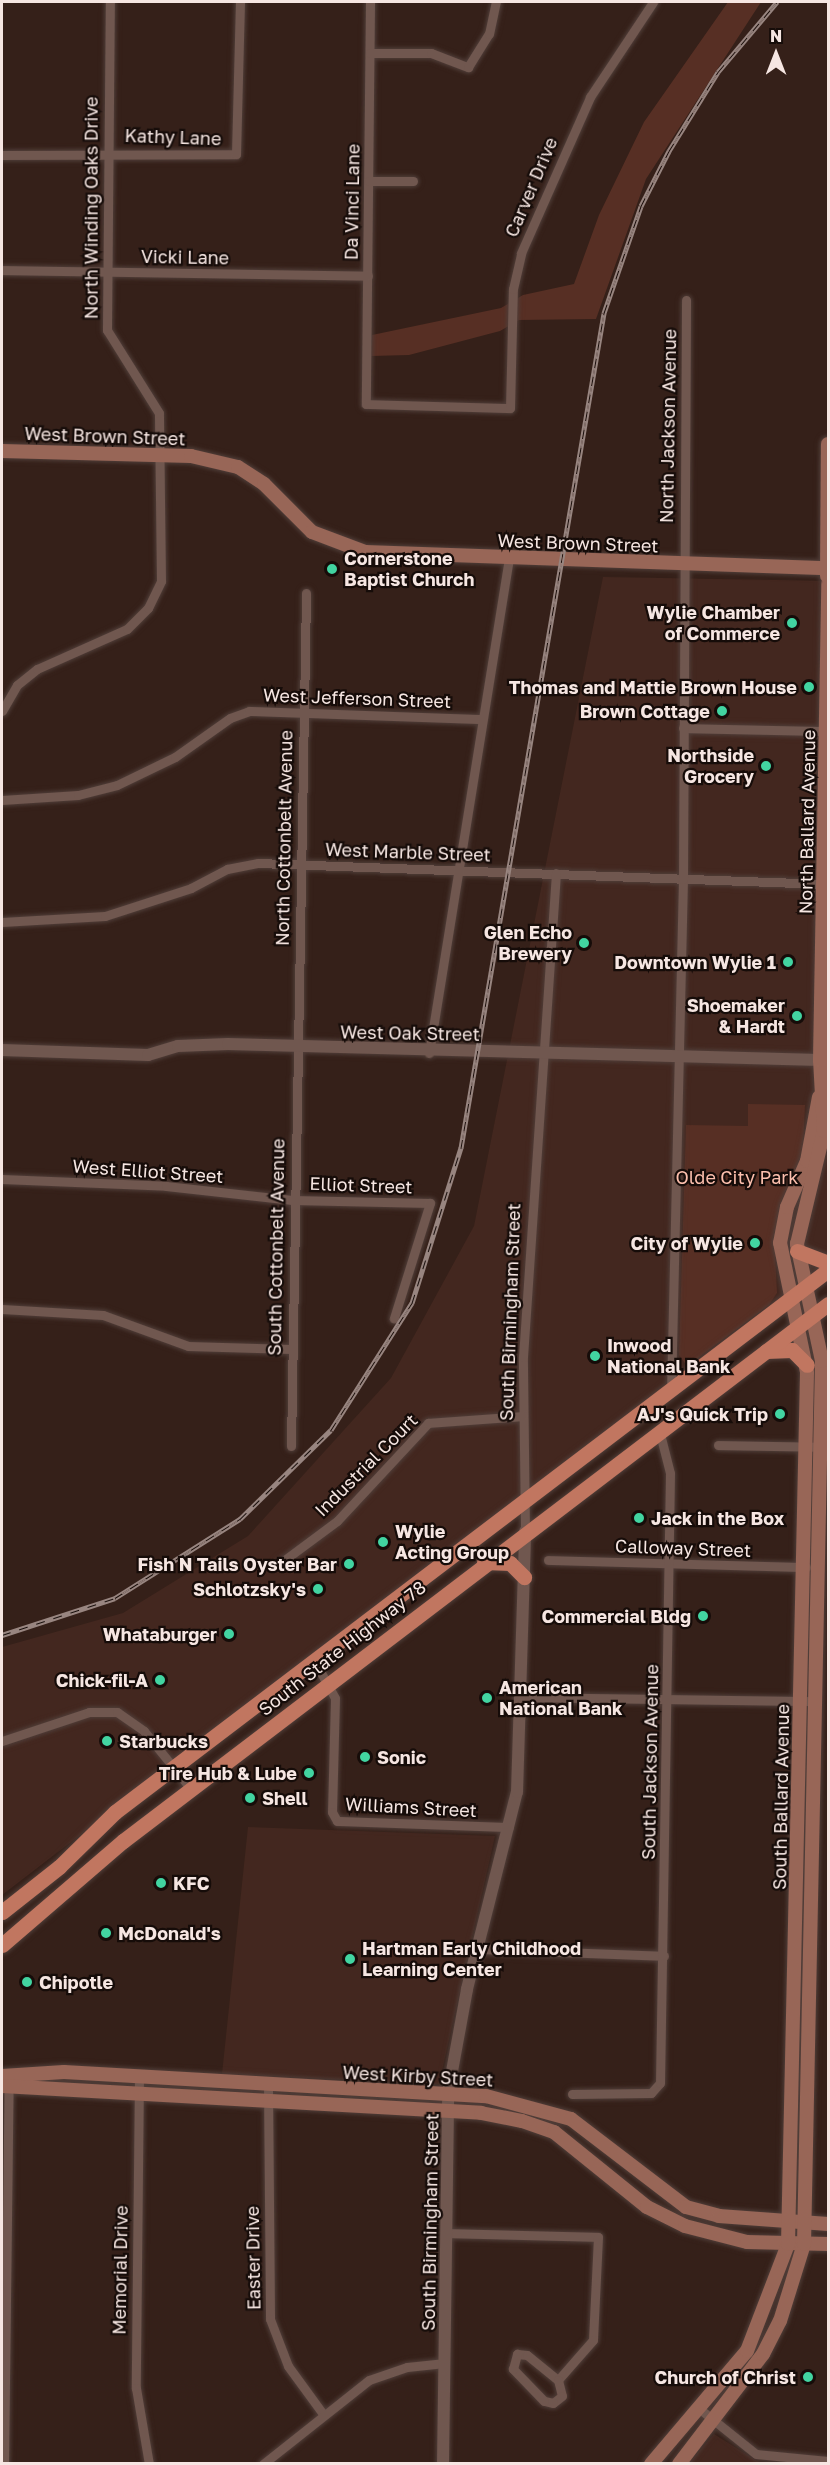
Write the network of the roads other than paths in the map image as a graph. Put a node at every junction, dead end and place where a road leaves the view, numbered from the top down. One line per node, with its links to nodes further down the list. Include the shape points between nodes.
1 (110, 2): 7 (street, North Winding Oaks Drive)
2 (240, 2): 7 (street, Kathy Lane, via 236,154)
3 (370, 2): 6 (street, Da Vinci Lane)
4 (496, 2): 6 (street, via 489,34 468,67 431,53)
5 (654, 2): 15 (street, Carver Drive, via 590,97 521,253 513,289 510,408)
6 (370, 53): 9 (street, Da Vinci Lane)
7 (107, 152): 8 (street, Kathy Lane); 12 (street, North Winding Oaks Drive)
8 (2, 154)
9 (369, 181): 10 (street); 13 (street, Da Vinci Lane)
10 (413, 181)
11 (2, 270): 12 (street, Vicki Lane)
12 (105, 272): 13 (street, Vicki Lane); 18 (street, North Winding Oaks Drive, via 107,330 123,363 156,402)
13 (368, 276): 15 (street, Da Vinci Lane)
14 (686, 300): 20 (street, North Jackson Avenue)
15 (366, 404)
16 (828, 444): 21 (main road, North Ballard Avenue)
17 (2, 450): 18 (main road, West Brown Street)
18 (162, 455): 19 (main road, West Brown Street, via 238,467 264,484 312,532 338,546); 24 (street, North Winding Oaks Drive, via 165,549 161,581 148,608 116,635 37,669 17,685)
19 (509, 558): 20 (main road, West Brown Street); 25 (street)
20 (683, 565): 21 (main road, West Brown Street); 26 (street, North Jackson Avenue)
21 (827, 575): 27 (main road, North Ballard Avenue)
22 (306, 593): 23 (street, North Cottonbelt Avenue)
23 (303, 710): 25 (street, West Jefferson Street); 28 (street, West Jefferson Street, via 240,713 176,757 117,785 68,797); 29 (street, North Cottonbelt Avenue)
24 (2, 711)
25 (482, 719): 30 (street)
26 (683, 728): 27 (street); 32 (street, North Jackson Avenue)
27 (827, 731): 33 (main road, North Ballard Avenue)
28 (2, 800)
29 (301, 865): 30 (street, West Marble Street); 34 (street, West Marble Street, via 242,864 105,916); 35 (street, North Cottonbelt Avenue)
30 (456, 870): 31 (street, West Marble Street); 37 (street)
31 (556, 873): 32 (street, West Marble Street); 38 (street, South Birmingham Street)
32 (683, 879): 33 (street, West Marble Street); 39 (street, North Jackson Avenue)
33 (826, 884): 40 (main road, North Ballard Avenue)
34 (2, 922)
35 (296, 1048): 36 (street, West Oak Street, via 197,1044 117,1056); 37 (street, West Oak Street); 43 (street, South Cottonbelt Avenue)
36 (2, 1050)
37 (429, 1053): 38 (street, West Oak Street)
38 (540, 1054): 39 (street, West Oak Street); 57 (street, South Birmingham Street)
39 (679, 1056): 40 (street, West Oak Street); 56 (street)
40 (824, 1060): 41 (main road, South Ballard Avenue)
41 (819, 1097): 44 (main road, South Ballard Avenue, via 823,1148 800,1220); 48 (main road, South Ballard Avenue, via 807,1161 781,1233)
42 (2, 1179): 43 (street, West Elliot Street, via 166,1186)
43 (291, 1200): 51 (street, Elliot Street, via 430,1203); 53 (street, South Cottonbelt Avenue)
44 (797, 1251): 45 (main road); 47 (main road, South Ballard Avenue)
45 (828, 1263)
46 (828, 1270): 47 (main road, South State Highway 78)
47 (803, 1290): 48 (main road, South State Highway 78); 52 (main road, South Ballard Avenue)
48 (790, 1301): 52 (main road, South Ballard Avenue); 56 (main road, South State Highway 78)
49 (828, 1304): 52 (main road, South State Highway 78)
50 (2, 1309): 53 (street, via 104,1315 188,1346)
51 (394, 1318)
52 (805, 1322): 54 (main road, South State Highway 78); 55 (main road, South Ballard Avenue); 62 (main road, South Ballard Avenue, via 822,1361)
53 (291, 1348): 60 (street, South Cottonbelt Avenue)
54 (766, 1351): 55 (main road, via 792,1350); 58 (main road, South State Highway 78)
55 (807, 1365): 61 (main road, South Ballard Avenue)
56 (671, 1392): 63 (main road, South State Highway 78)
57 (523, 1416): 63 (street, South Birmingham Street); 68 (street, Industrial Court, via 428,1424 337,1521)
58 (659, 1430): 64 (main road, South State Highway 78); 67 (street, South Jackson Avenue, via 670,1473)
59 (718, 1445): 61 (street)
60 (291, 1446)
61 (805, 1446): 62 (street); 69 (main road, South Ballard Avenue)
62 (825, 1447): 70 (main road, South Ballard Avenue)
63 (526, 1499): 64 (street, South Birmingham Street); 72 (main road, South State Highway 78)
64 (525, 1531): 66 (main road, South State Highway 78); 71 (street, South Birmingham Street)
65 (548, 1560): 67 (street, Calloway Street)
66 (484, 1562): 71 (main road, via 510,1563); 73 (main road, South State Highway 78)
67 (669, 1563): 69 (street, Calloway Street); 75 (street, South Jackson Avenue)
68 (279, 1564)
69 (802, 1567): 70 (street, Calloway Street); 76 (main road, South Ballard Avenue)
70 (817, 1567): 76 (main road, South Ballard Avenue)
71 (524, 1577): 74 (street, South Birmingham Street)
72 (314, 1660): 73 (street, Williams Street); 78 (main road, South State Highway 78)
73 (330, 1681): 79 (main road, South State Highway 78); 80 (street, Williams Street, via 335,1698 332,1812 337,1821)
74 (523, 1697): 75 (street); 80 (street, South Birmingham Street, via 520,1768)
75 (668, 1700): 76 (street); 88 (street, South Jackson Avenue)
76 (808, 1701): 84 (main road, South Ballard Avenue); 85 (main road, South Ballard Avenue)
77 (2, 1741): 78 (street, via 89,1712 117,1712 144,1731)
78 (173, 1768): 79 (street); 81 (main road, South State Highway 78)
79 (190, 1789): 83 (main road, South State Highway 78)
80 (509, 1827): 87 (street, South Birmingham Street)
81 (22, 1896): 82 (main road, South State Highway 78); 83 (main road)
82 (2, 1912)
83 (37, 1918): 86 (main road, South State Highway 78)
84 (796, 1918): 85 (main road); 97 (main road, South Ballard Avenue)
85 (812, 1919): 97 (main road, South Ballard Avenue)
86 (2, 1945)
87 (477, 1949): 88 (street); 92 (street, South Birmingham Street)
88 (664, 1956): 94 (street, South Jackson Avenue, via 660,2083 651,2093)
89 (139, 2076): 90 (main road, West Kirby Street, via 64,2072); 91 (main road, West Kirby Street); 93 (street, Memorial Drive)
90 (5, 2081): 93 (main road, West Kirby Street); 109 (street)
91 (268, 2086): 92 (main road, West Kirby Street); 95 (street, Easter Drive)
92 (448, 2093): 96 (street, South Birmingham Street); 97 (main road, West Kirby Street, via 527,2103 571,2120 686,2207)
93 (139, 2094): 95 (main road, West Kirby Street); 110 (street, Memorial Drive, via 136,2388)
94 (572, 2094)
95 (267, 2101): 96 (main road, West Kirby Street); 106 (street, Easter Drive, via 270,2319 288,2366)
96 (451, 2112): 99 (street, South Birmingham Street); 100 (main road, West Kirby Street, via 522,2121 554,2132 647,2207 685,2226 730,2240)
97 (797, 2222): 98 (main road, West Kirby Street); 100 (main road, South Ballard Avenue); 101 (main road, South Ballard Avenue)
98 (828, 2224)
99 (448, 2233): 103 (street, South Birmingham Street); 104 (street, via 598,2237 593,2340)
100 (788, 2244): 101 (main road, West Kirby Street); 105 (main road, South Ballard Avenue, via 747,2351)
101 (804, 2244): 102 (main road, West Kirby Street); 107 (main road, South Ballard Avenue, via 780,2321 745,2383)
102 (828, 2244)
103 (445, 2363): 106 (street, via 387,2371); 112 (street, South Birmingham Street)
104 (558, 2380): 104 (street, via 562,2396 553,2403 544,2401 513,2369 511,2360 527,2355)
105 (700, 2410): 107 (street); 113 (main road, South Ballard Avenue)
106 (323, 2414): 111 (street)
107 (715, 2422): 108 (street, via 756,2454); 114 (main road, South Ballard Avenue)
108 (828, 2461)
109 (4, 2463)
110 (149, 2463)
111 (263, 2463)
112 (443, 2463)
113 (651, 2463)
114 (679, 2463)

